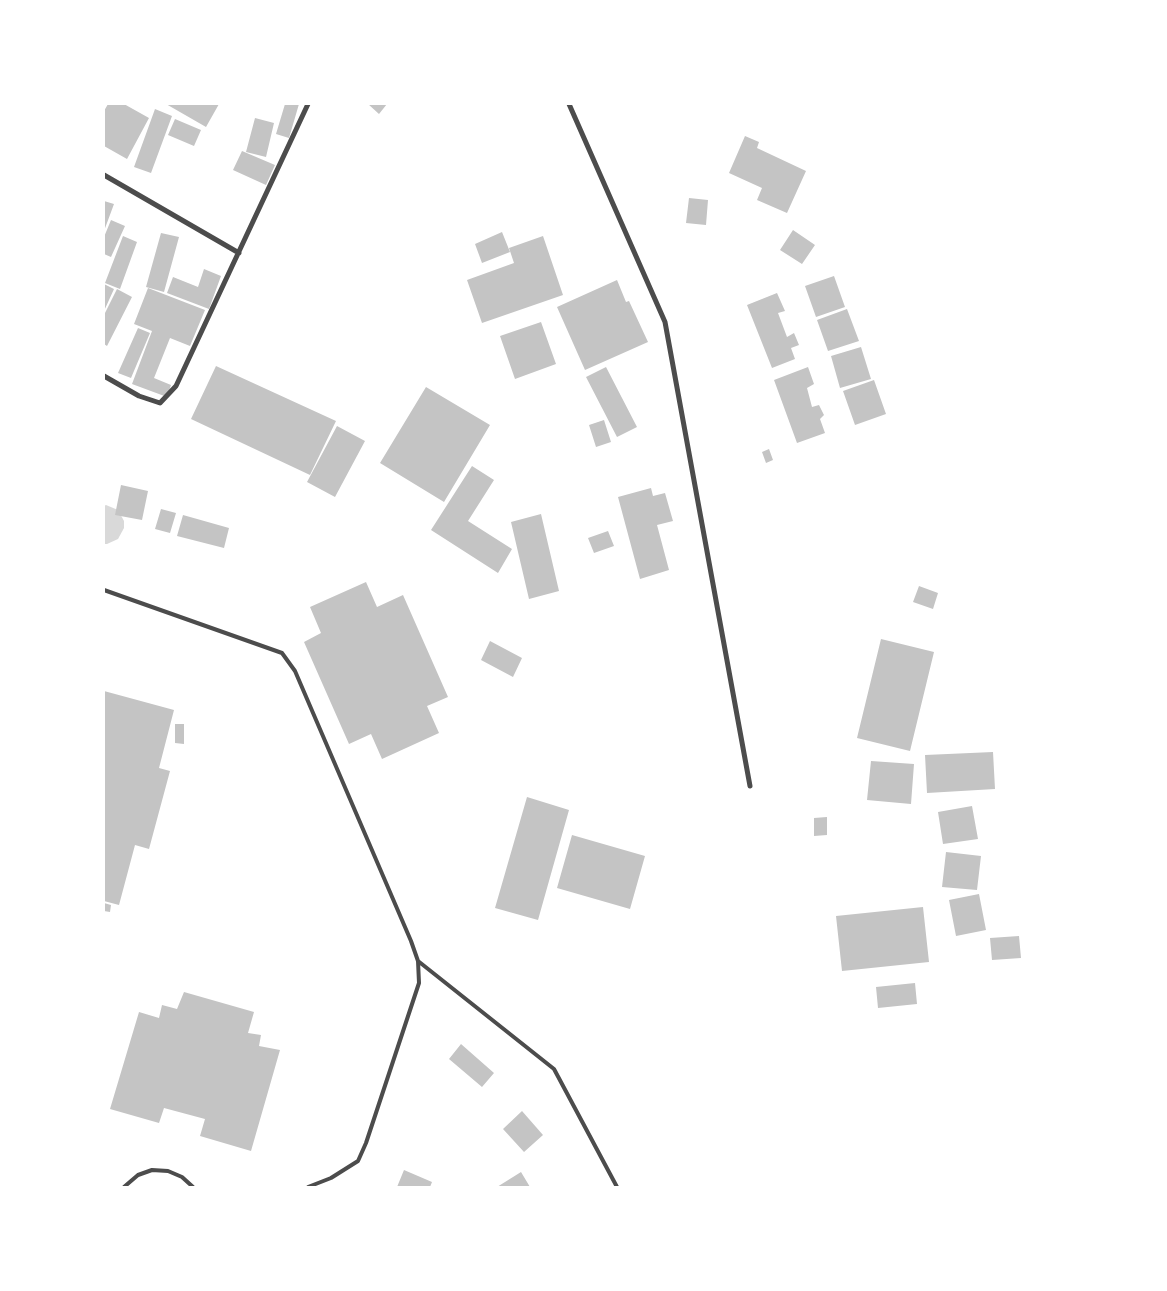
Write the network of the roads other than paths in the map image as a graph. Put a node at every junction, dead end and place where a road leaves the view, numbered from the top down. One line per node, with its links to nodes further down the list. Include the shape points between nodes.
1 (308, 104): 4 (street)
2 (569, 104): 7 (street, via 665,322)
3 (104, 175): 4 (street)
4 (240, 253): 5 (street, via 176,386 160,403 139,396)
5 (104, 376)
6 (104, 590): 8 (lane, via 282,653 295,671)
7 (750, 786)
8 (418, 961): 11 (lane, via 419,983 358,1161 331,1178); 12 (lane, via 554,1070)
9 (124, 1187): 10 (lane, via 138,1174 152,1170 168,1171)
10 (193, 1187)
11 (308, 1187)
12 (617, 1187)

